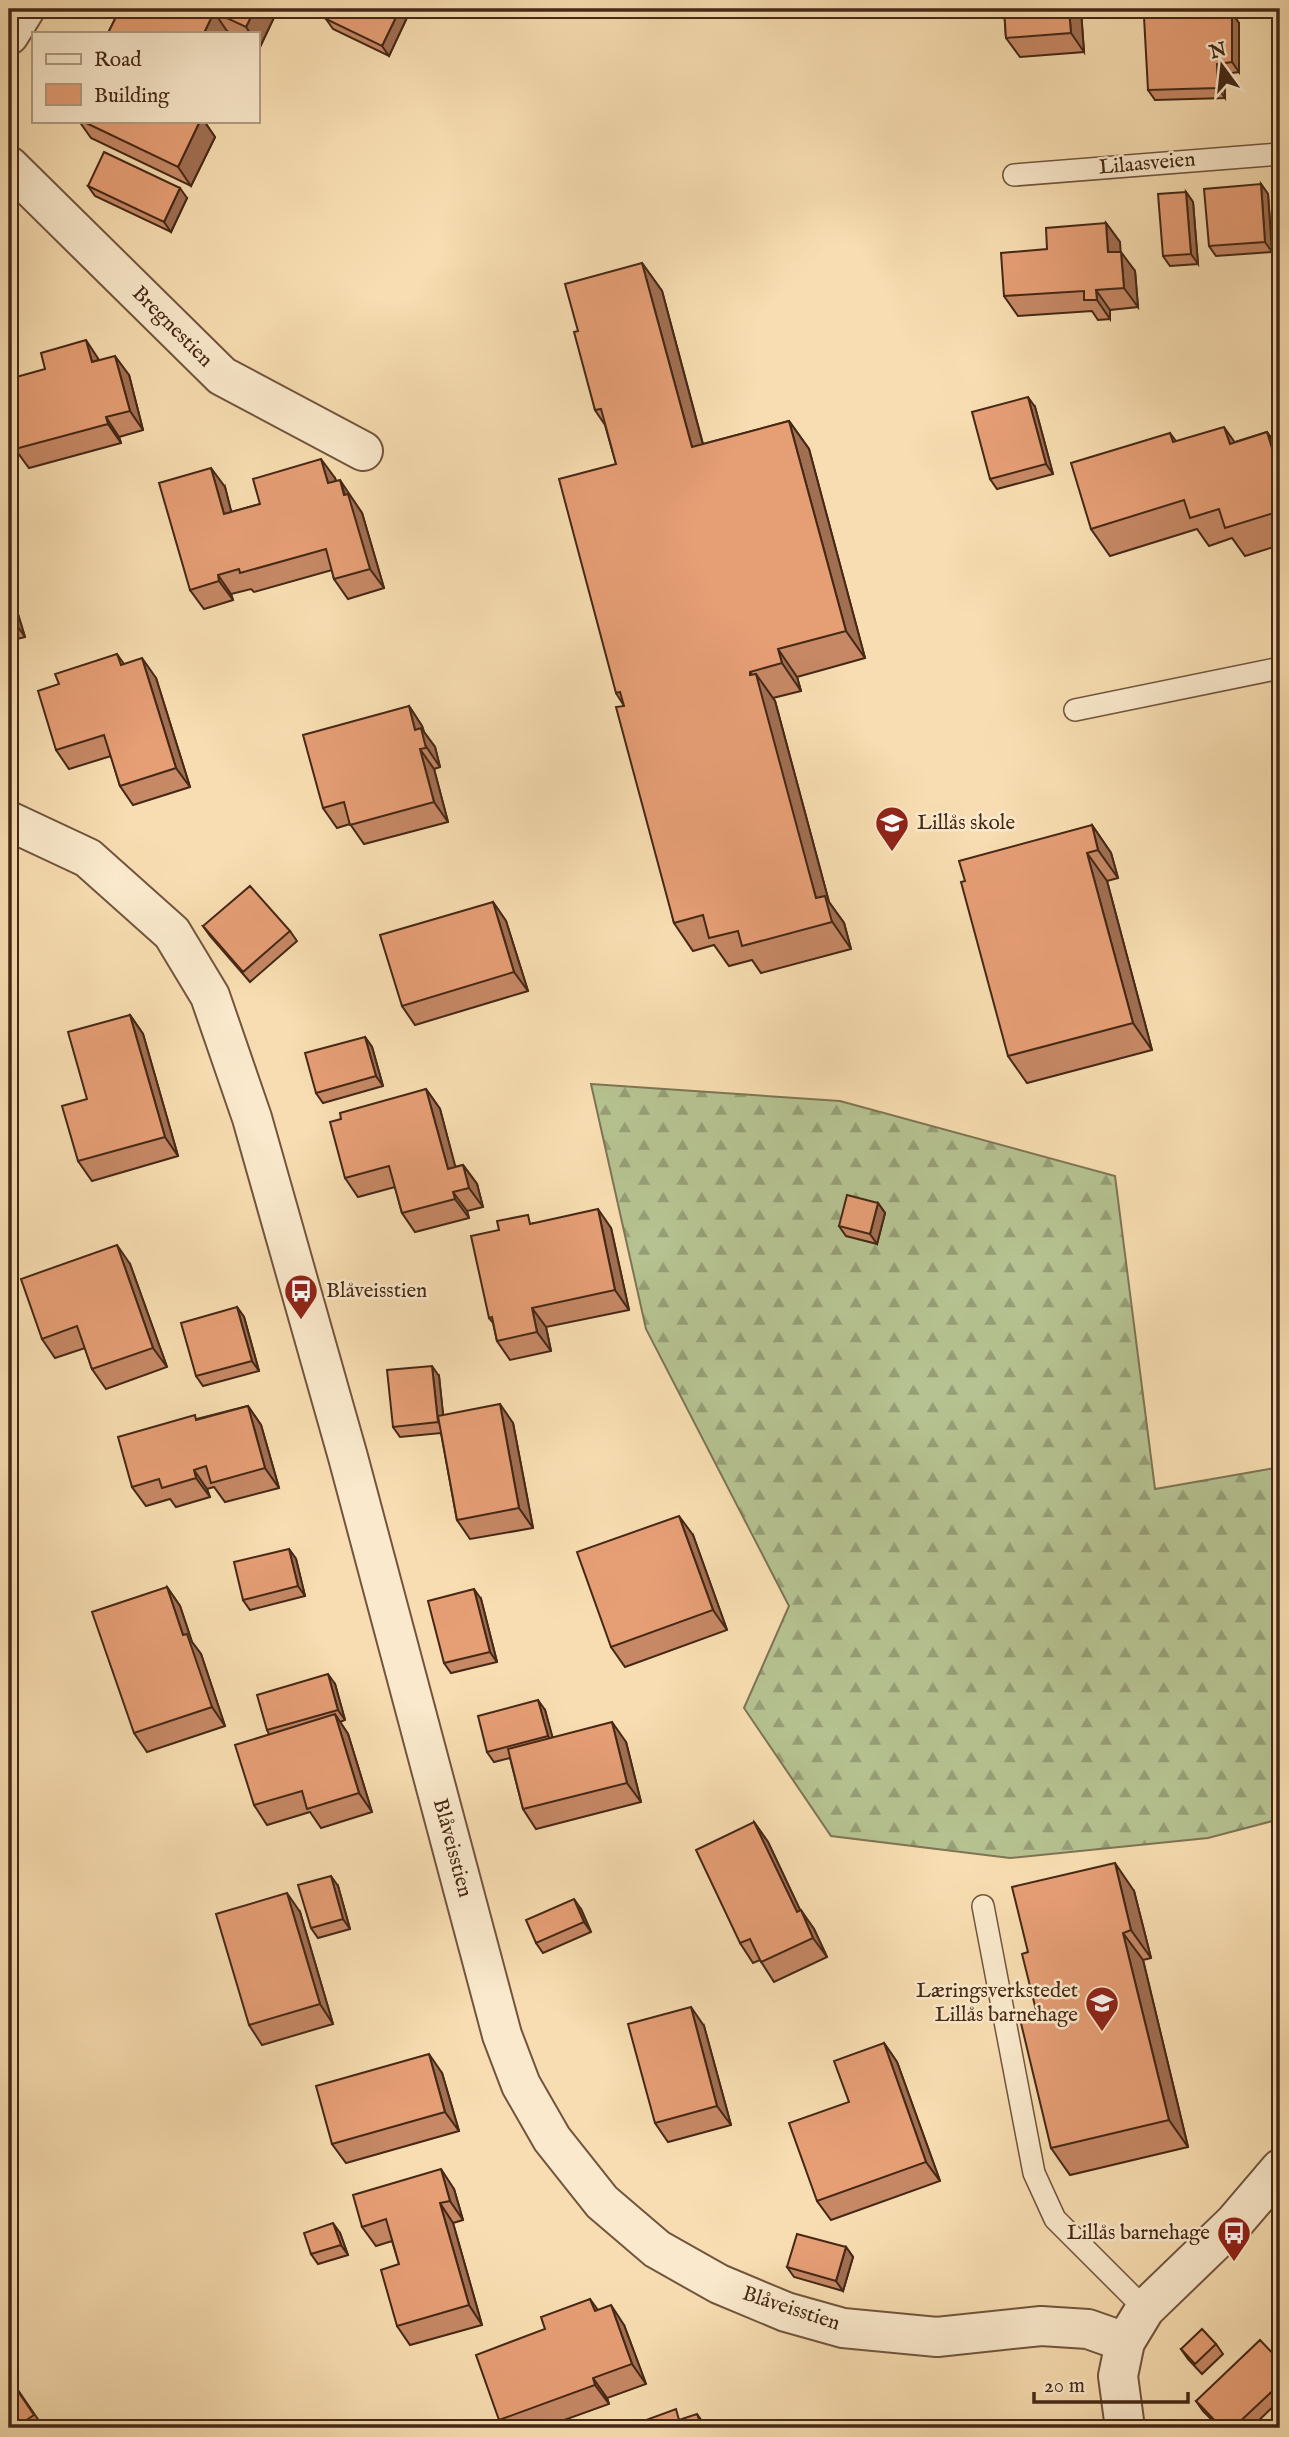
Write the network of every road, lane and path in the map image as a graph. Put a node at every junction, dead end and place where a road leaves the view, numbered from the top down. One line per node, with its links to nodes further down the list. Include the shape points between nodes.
1 (25, 9): 2 (street)
2 (9, 35)
3 (1280, 154): 5 (lane, Lilaasveien)
4 (9, 166): 6 (street, Bregnestien, via 222,376)
5 (1014, 175)
6 (363, 451)
7 (1280, 668): 8 (lane)
8 (1075, 710)
9 (9, 821): 13 (street, Blåveisstien, via 88,858 172,933 210,996 252,1118 344,1444 502,2035 521,2085 552,2138 602,2202 657,2249 719,2284 786,2312 843,2328 937,2337 1041,2326 1088,2329)
10 (983, 1906): 12 (lane, via 1034,2173 1055,2219)
11 (1280, 2169): 12 (street, via 1234,2223)
12 (1146, 2309): 13 (street)
13 (1125, 2342): 14 (street, via 1118,2376)
14 (1125, 2428)

